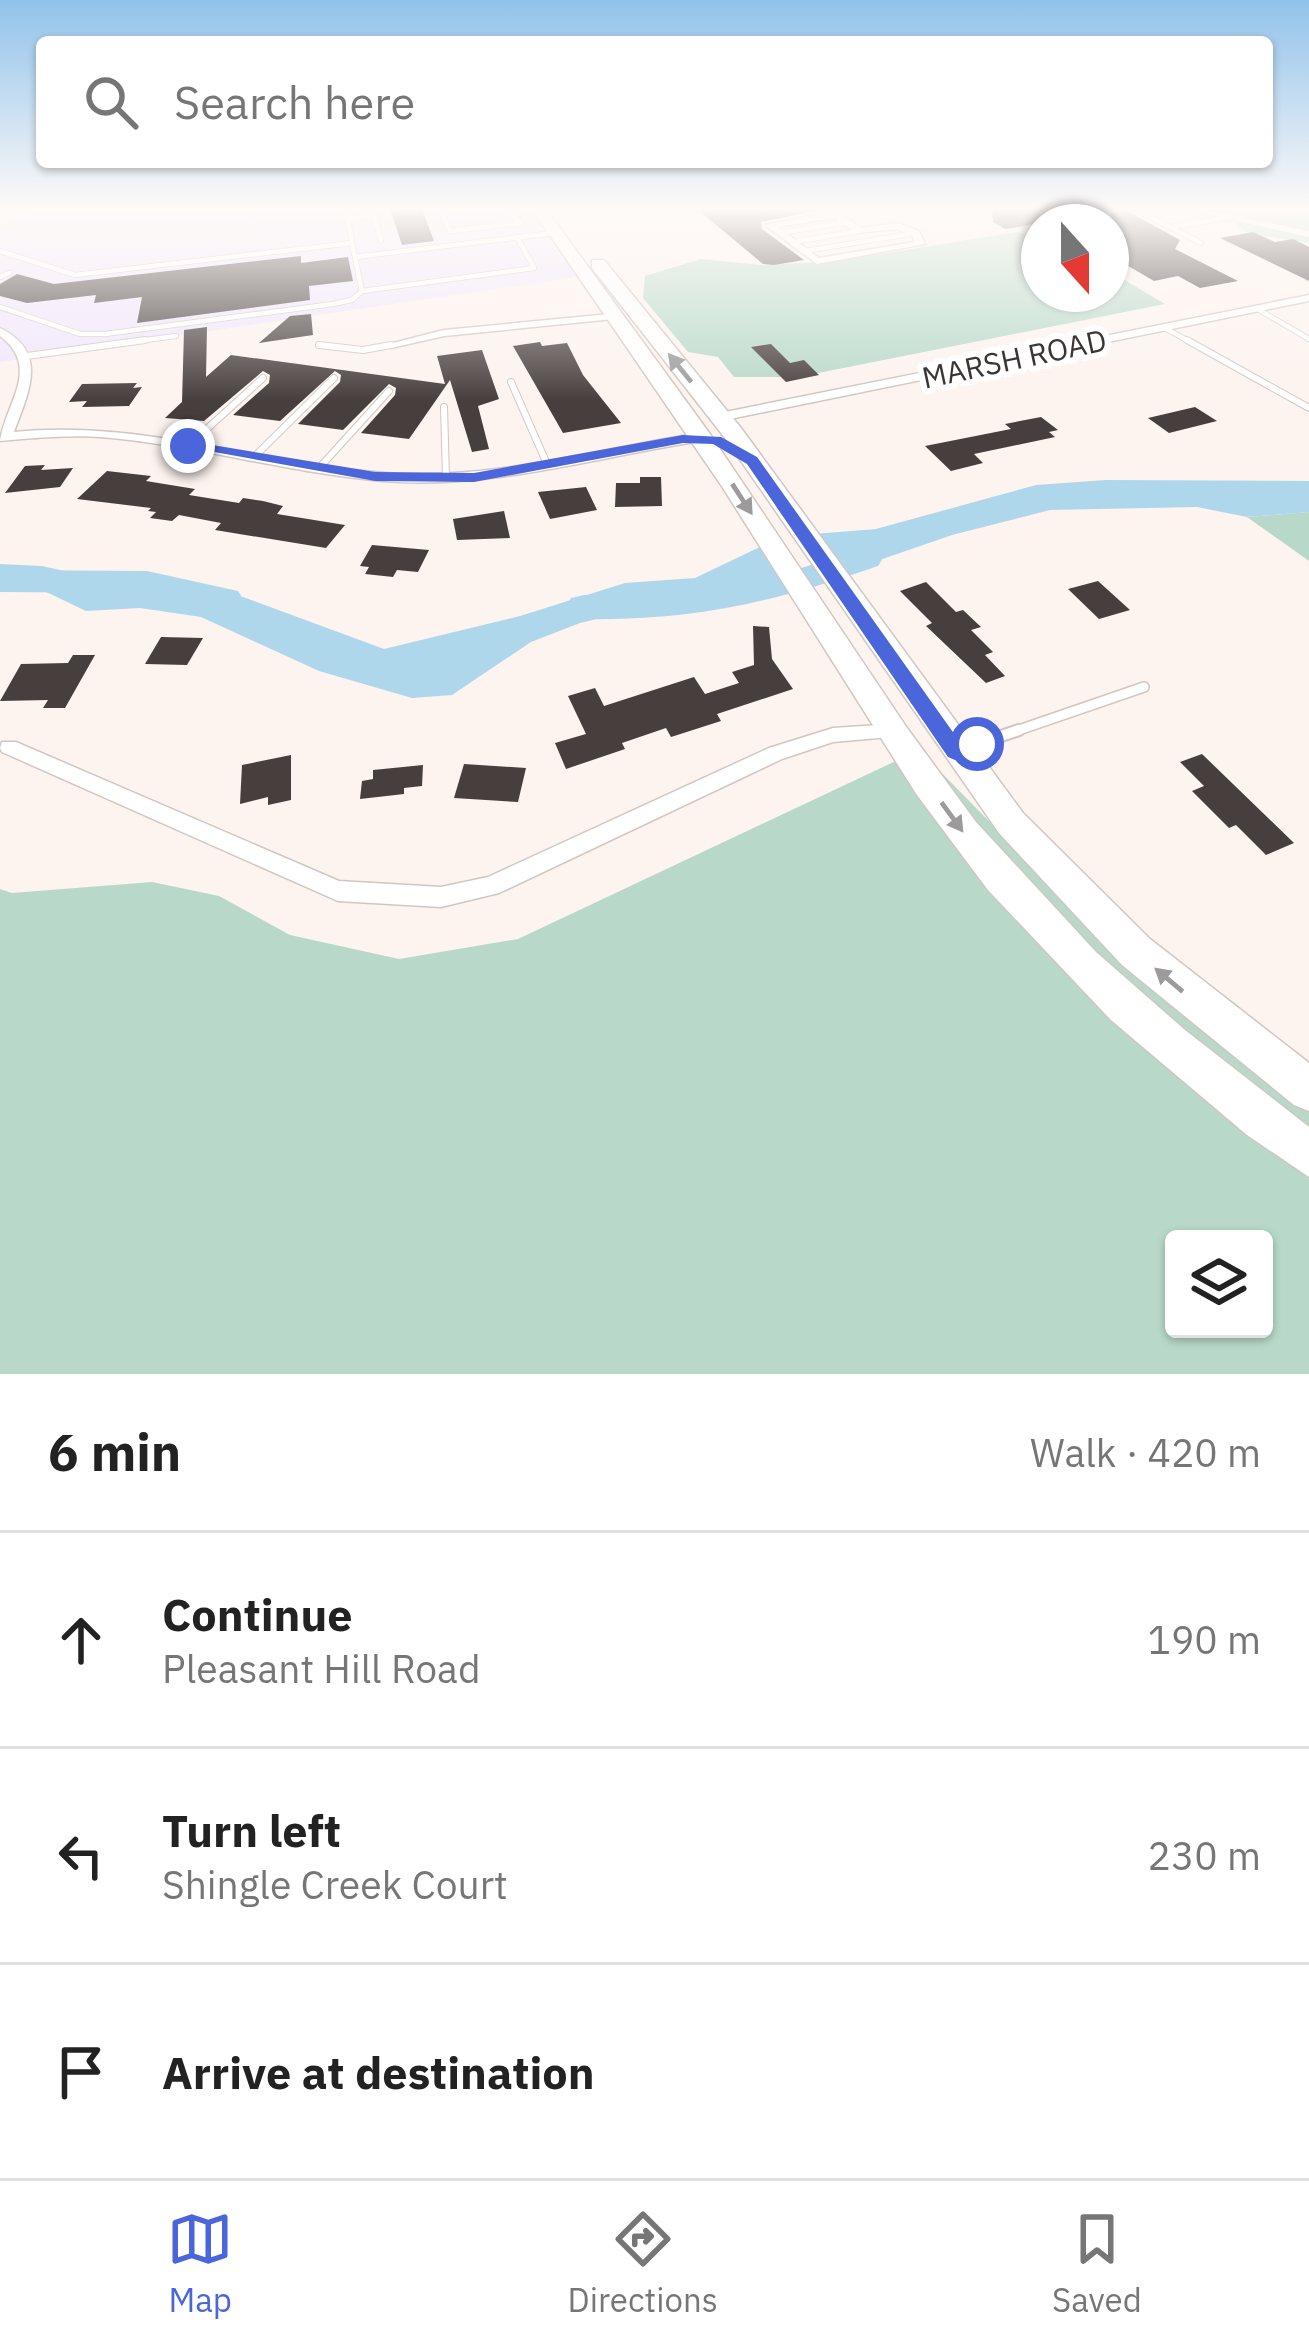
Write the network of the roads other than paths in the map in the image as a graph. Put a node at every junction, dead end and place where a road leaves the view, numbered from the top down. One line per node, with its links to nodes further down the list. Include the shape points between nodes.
1 (358, 273): 7 (lane)
2 (496, 273): 7 (lane)
3 (581, 273): 11 (main road)
4 (604, 273): 26 (main road, one-way to 4)
5 (9, 274): 6 (lane)
6 (0, 278)
7 (362, 291): 9 (lane, via 333,304 105,334 80,334)
8 (1309, 298): 10 (street, MARSH ROAD)
9 (0, 307)
10 (1256, 308): 12 (street, MARSH ROAD); 15 (lane)
11 (610, 316): 17 (street); 22 (main road)
12 (1162, 327): 25 (lane); 26 (street, MARSH ROAD)
13 (0, 332): 18 (street)
14 (176, 336): 18 (lane)
15 (1309, 339)
16 (319, 345): 17 (lane)
17 (391, 345)
18 (27, 356): 27 (street)
19 (263, 378): 29 (lane)
20 (334, 378): 30 (lane)
21 (511, 382): 32 (lane)
22 (663, 386): 26 (main road); 28 (main road)
23 (389, 391): 33 (lane)
24 (444, 407): 34 (lane)
25 (1309, 408)
26 (720, 417): 31 (main road)
27 (3, 436): 29 (street, via 75,430)
28 (701, 436): 31 (main road); 32 (street); 36 (main road, one-way to 36)
29 (188, 446): 30 (street)
30 (254, 457): 33 (street)
31 (752, 460): 38 (main road)
32 (547, 464): 34 (street)
33 (320, 467): 34 (street)
34 (446, 478)
35 (1144, 687): 38 (lane)
36 (893, 731): 37 (street, via 795,746 491,886 441,897 338,891); 39 (main road, via 936,754); 41 (main road, one-way to 41, via 967,837 1038,918 1196,1067)
37 (9, 747)
38 (955, 752): 39 (main road)
39 (1054, 872): 40 (main road, one-way to 39, via 1136,952)
40 (1309, 1090)
41 (1309, 1155)

